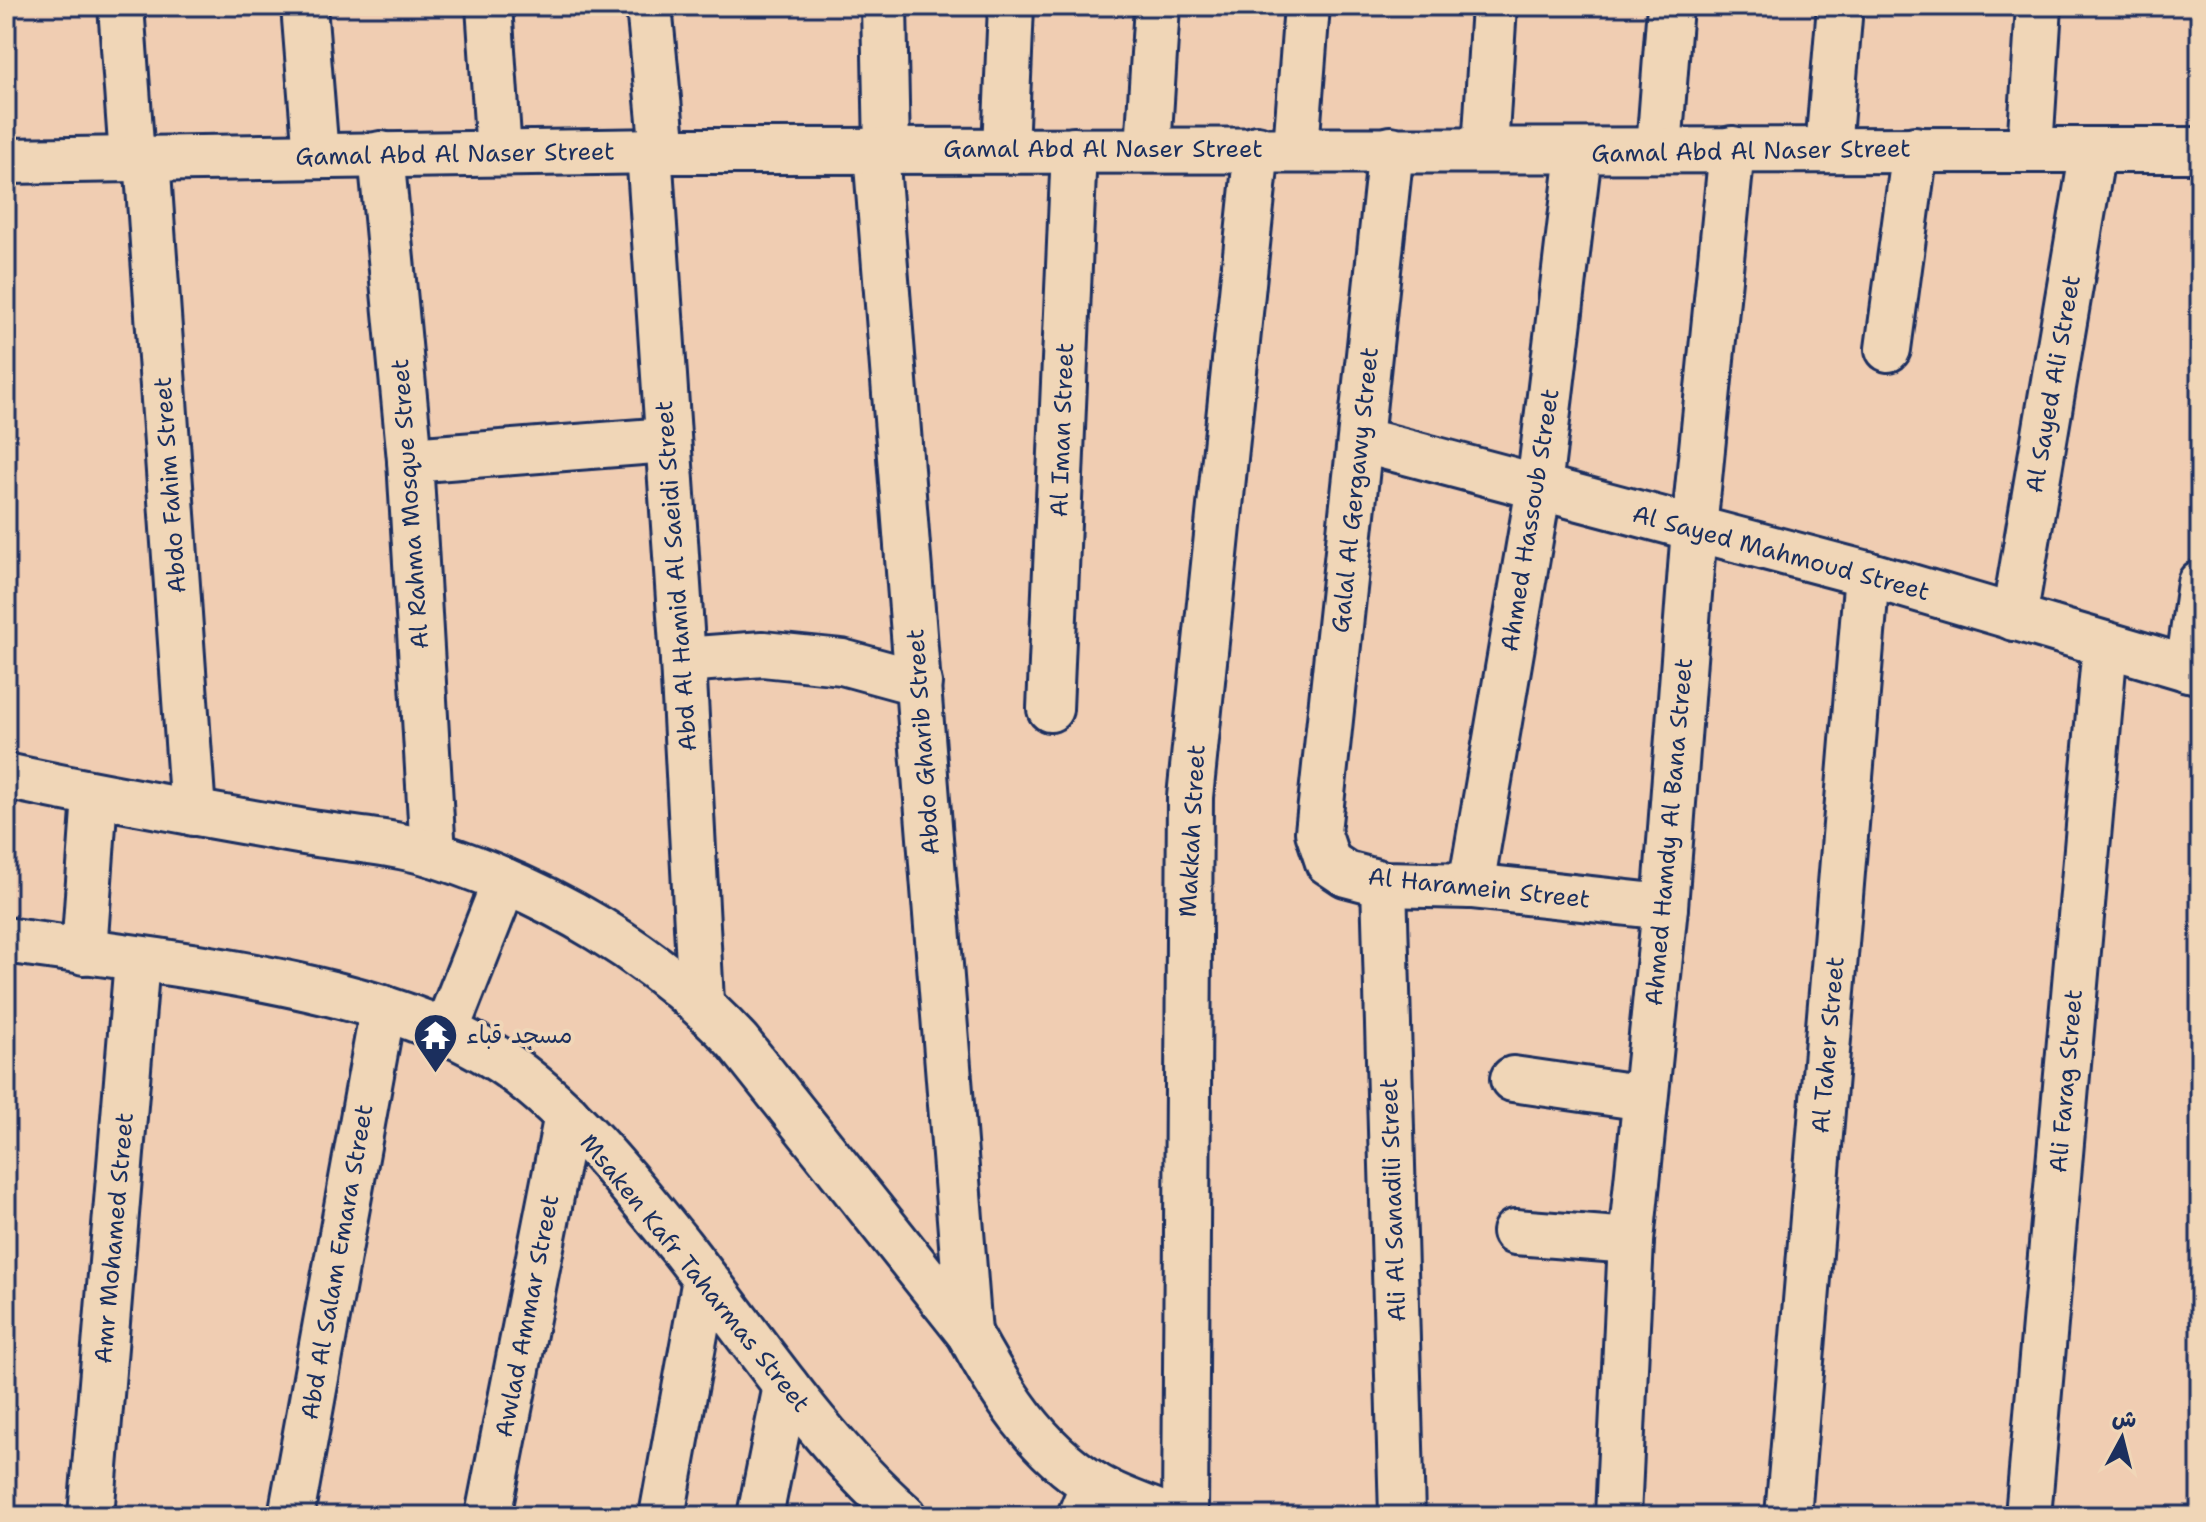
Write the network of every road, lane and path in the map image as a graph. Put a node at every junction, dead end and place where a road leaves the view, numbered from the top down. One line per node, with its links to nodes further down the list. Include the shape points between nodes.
1 (121, 6): 32 (street, Abdo Fahim Street)
2 (304, 6): 31 (street)
3 (489, 6): 28 (street)
4 (649, 6): 26 (street, Abd Al Hamid Al Saeidi Street)
5 (884, 6): 27 (street, Abdo Gharib Street)
6 (1011, 6): 14 (street)
7 (1157, 6): 15 (street)
8 (1307, 6): 13 (street, Makkah Street)
9 (1494, 6): 17 (street)
10 (1670, 6): 18 (street)
11 (1840, 6): 20 (street)
12 (2039, 6): 22 (street)
13 (1276, 148): 15 (street, Gamal Abd Al Naser Street); 16 (street, Gamal Abd Al Naser Street); 79 (street, Makkah Street, via 1189,812)
14 (1005, 149): 23 (street, Gamal Abd Al Naser Street); 27 (street, Gamal Abd Al Naser Street)
15 (1148, 149): 23 (street, Gamal Abd Al Naser Street)
16 (1391, 149): 17 (street, Gamal Abd Al Naser Street); 36 (street, Galal Al Gergawy Street)
17 (1485, 149): 29 (street, Gamal Abd Al Naser Street)
18 (1659, 149): 19 (street, Gamal Abd Al Naser Street); 29 (street, Gamal Abd Al Naser Street)
19 (1732, 149): 20 (street, Gamal Abd Al Naser Street); 39 (street, Ahmed Hamdy Al Bana Street)
20 (1828, 149): 21 (street, Gamal Abd Al Naser Street)
21 (1915, 149): 22 (street, Gamal Abd Al Naser Street); 34 (street)
22 (2030, 149): 24 (street, Gamal Abd Al Naser Street)
23 (1074, 150): 47 (street, Al Iman Street)
24 (2093, 150): 25 (street, Gamal Abd Al Naser Street); 42 (street, Al Sayed Ali Street)
25 (2200, 150)
26 (656, 151): 27 (street, Gamal Abd Al Naser Street); 28 (street, Gamal Abd Al Naser Street); 35 (street, Abd Al Hamid Al Saeidi Street)
27 (882, 151): 46 (street, Abdo Gharib Street)
28 (499, 153): 30 (street, Gamal Abd Al Naser Street)
29 (1579, 153): 38 (street, Ahmed Hassoub Street)
30 (381, 154): 31 (street, Gamal Abd Al Naser Street); 37 (street, Al Rahma Mosque Street)
31 (316, 156): 32 (street, Gamal Abd Al Naser Street)
32 (140, 158): 33 (street, Gamal Abd Al Naser Street); 50 (street, Abdo Fahim Street)
33 (6, 161)
34 (1888, 349)
35 (667, 440): 37 (street); 44 (street, Abd Al Hamid Al Saeidi Street)
36 (1361, 440): 38 (street, Al Sayed Mahmoud Street); 51 (street, Galal Al Gergawy Street)
37 (410, 460): 52 (street, Al Rahma Mosque Street)
38 (1539, 487): 39 (street, Al Sayed Mahmoud Street); 55 (street, Ahmed Hassoub Street)
39 (1694, 529): 40 (street, Al Sayed Mahmoud Street); 56 (street, Ahmed Hamdy Al Bana Street)
40 (1867, 574): 42 (street, Al Sayed Mahmoud Street); 82 (street, Al Taher Street)
41 (2200, 583): 45 (street)
42 (2014, 618): 43 (street, Al Sayed Mahmoud Street)
43 (2105, 645): 45 (street, Al Sayed Mahmoud Street); 83 (street, Ali Farag Street)
44 (683, 660): 46 (street, via 763,654 842,662); 60 (street, Abd Al Hamid Al Saeidi Street)
45 (2194, 671)
46 (919, 683): 69 (street, Abdo Gharib Street)
47 (1050, 709)
48 (6, 776): 49 (street)
49 (95, 796): 50 (street); 58 (street)
50 (193, 813): 52 (street)
51 (1318, 832): 54 (street, Al Haramein Street, via 1328,862 1346,874)
52 (433, 854): 53 (street)
53 (505, 881): 60 (street, via 574,914); 62 (street)
54 (1384, 884): 55 (street, Al Haramein Street); 80 (street, Ali Al Sanadili Street)
55 (1471, 886): 56 (street, Al Haramein Street)
56 (1665, 907): 64 (street, Ahmed Hamdy Al Bana Street)
57 (6, 940): 58 (street, Msaken Kafr Taharmas Street)
58 (84, 952): 59 (street, Msaken Kafr Taharmas Street)
59 (137, 960): 61 (street, Msaken Kafr Taharmas Street); 72 (street, Amr Mohamed Street)
60 (701, 1002): 69 (street)
61 (383, 1008): 62 (street, Msaken Kafr Taharmas Street); 73 (street, Abd Al Salam Emara Street)
62 (445, 1033): 65 (street, Msaken Kafr Taharmas Street, via 509,1067)
63 (1513, 1079): 64 (street)
64 (1645, 1098): 67 (street, Ahmed Hamdy Al Bana Street)
65 (567, 1115): 68 (street, Msaken Kafr Taharmas Street); 74 (street, Awlad Ammar Street)
66 (1515, 1232): 67 (street)
67 (1631, 1241): 81 (street, Ahmed Hamdy Al Bana Street)
68 (705, 1279): 70 (street, Msaken Kafr Taharmas Street); 75 (street)
69 (969, 1333): 71 (street, via 997,1386)
70 (786, 1386): 76 (street); 77 (street, Msaken Kafr Taharmas Street, via 832,1443)
71 (1087, 1500): 78 (street)
72 (91, 1516)
73 (291, 1516)
74 (488, 1516)
75 (662, 1516)
76 (760, 1516)
77 (904, 1516)
78 (1166, 1516)
79 (1185, 1516)
80 (1402, 1516)
81 (1618, 1516)
82 (1788, 1516)
83 (2028, 1516)

